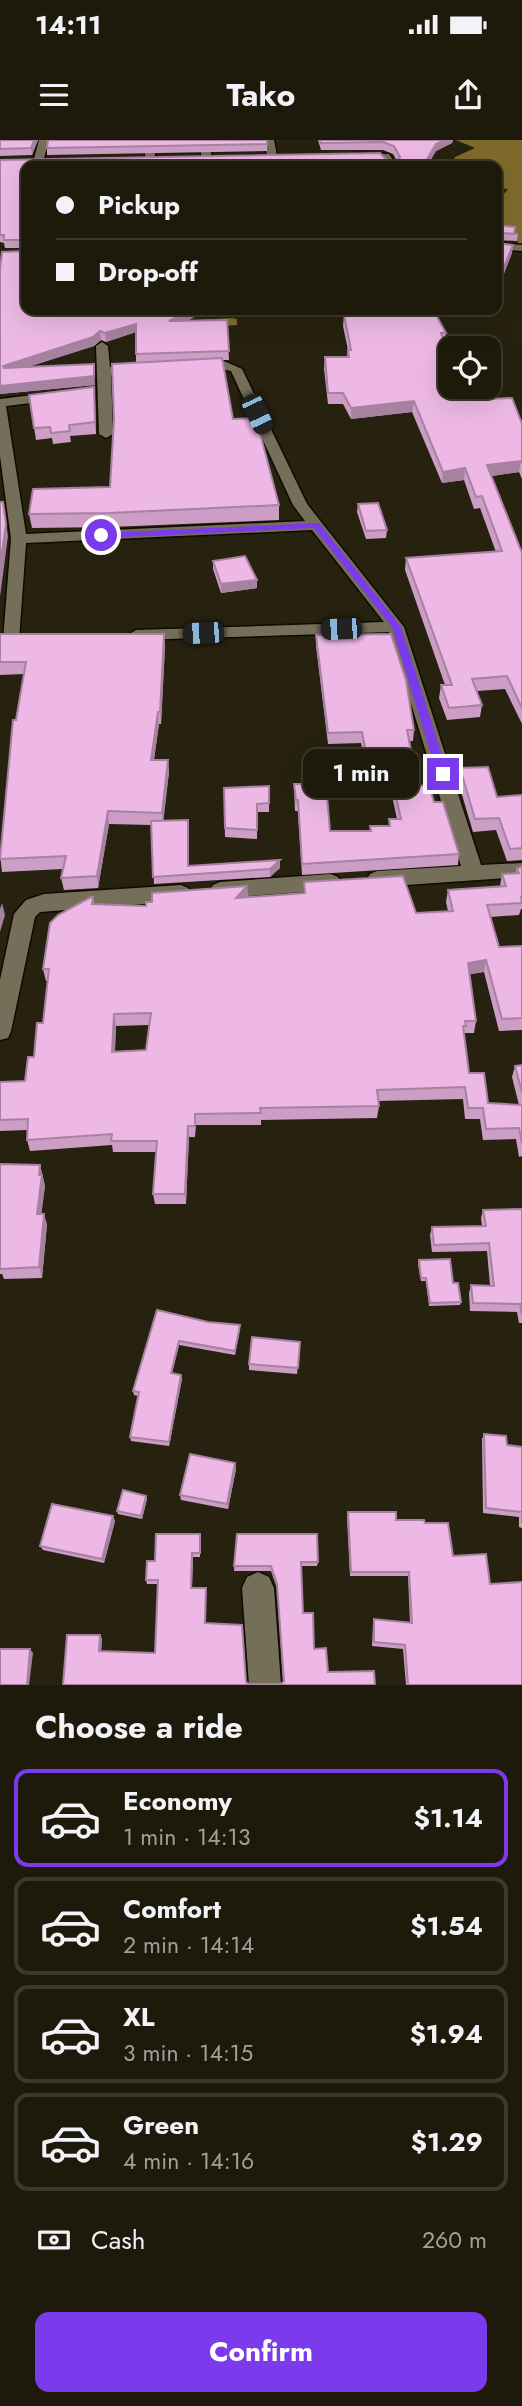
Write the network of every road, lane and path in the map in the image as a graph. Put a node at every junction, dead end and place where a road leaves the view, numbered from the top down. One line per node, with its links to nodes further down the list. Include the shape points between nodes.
1 (44, 140): 10 (street)
2 (150, 140): 12 (street)
3 (205, 140): 13 (street)
4 (269, 140): 15 (street)
5 (345, 156): 17 (street, via 386,156)
6 (285, 157): 16 (street)
7 (220, 158): 13 (street)
8 (259, 158): 14 (street)
9 (137, 160): 11 (street)
10 (39, 161)
11 (146, 161)
12 (154, 161)
13 (203, 161)
14 (270, 161)
15 (273, 161)
16 (275, 161)
17 (389, 161)
18 (502, 246): 19 (street)
19 (522, 248)
20 (102, 346): 23 (street)
21 (184, 367): 28 (street, via 224,365 236,369 300,505)
22 (158, 368): 23 (street)
23 (104, 371): 26 (street, via 98,391)
24 (65, 395): 25 (street)
25 (0, 405): 27 (street)
26 (106, 434)
27 (7, 493): 29 (street)
28 (316, 525): 29 (street); 30 (street)
29 (19, 539): 32 (street)
30 (396, 627): 31 (street); 34 (street)
31 (121, 636)
32 (12, 640)
33 (522, 870): 34 (street)
34 (473, 873): 35 (street, via 44,902 25,914)
35 (0, 1031)
36 (258, 1588): 37 (street)
37 (265, 1685)

